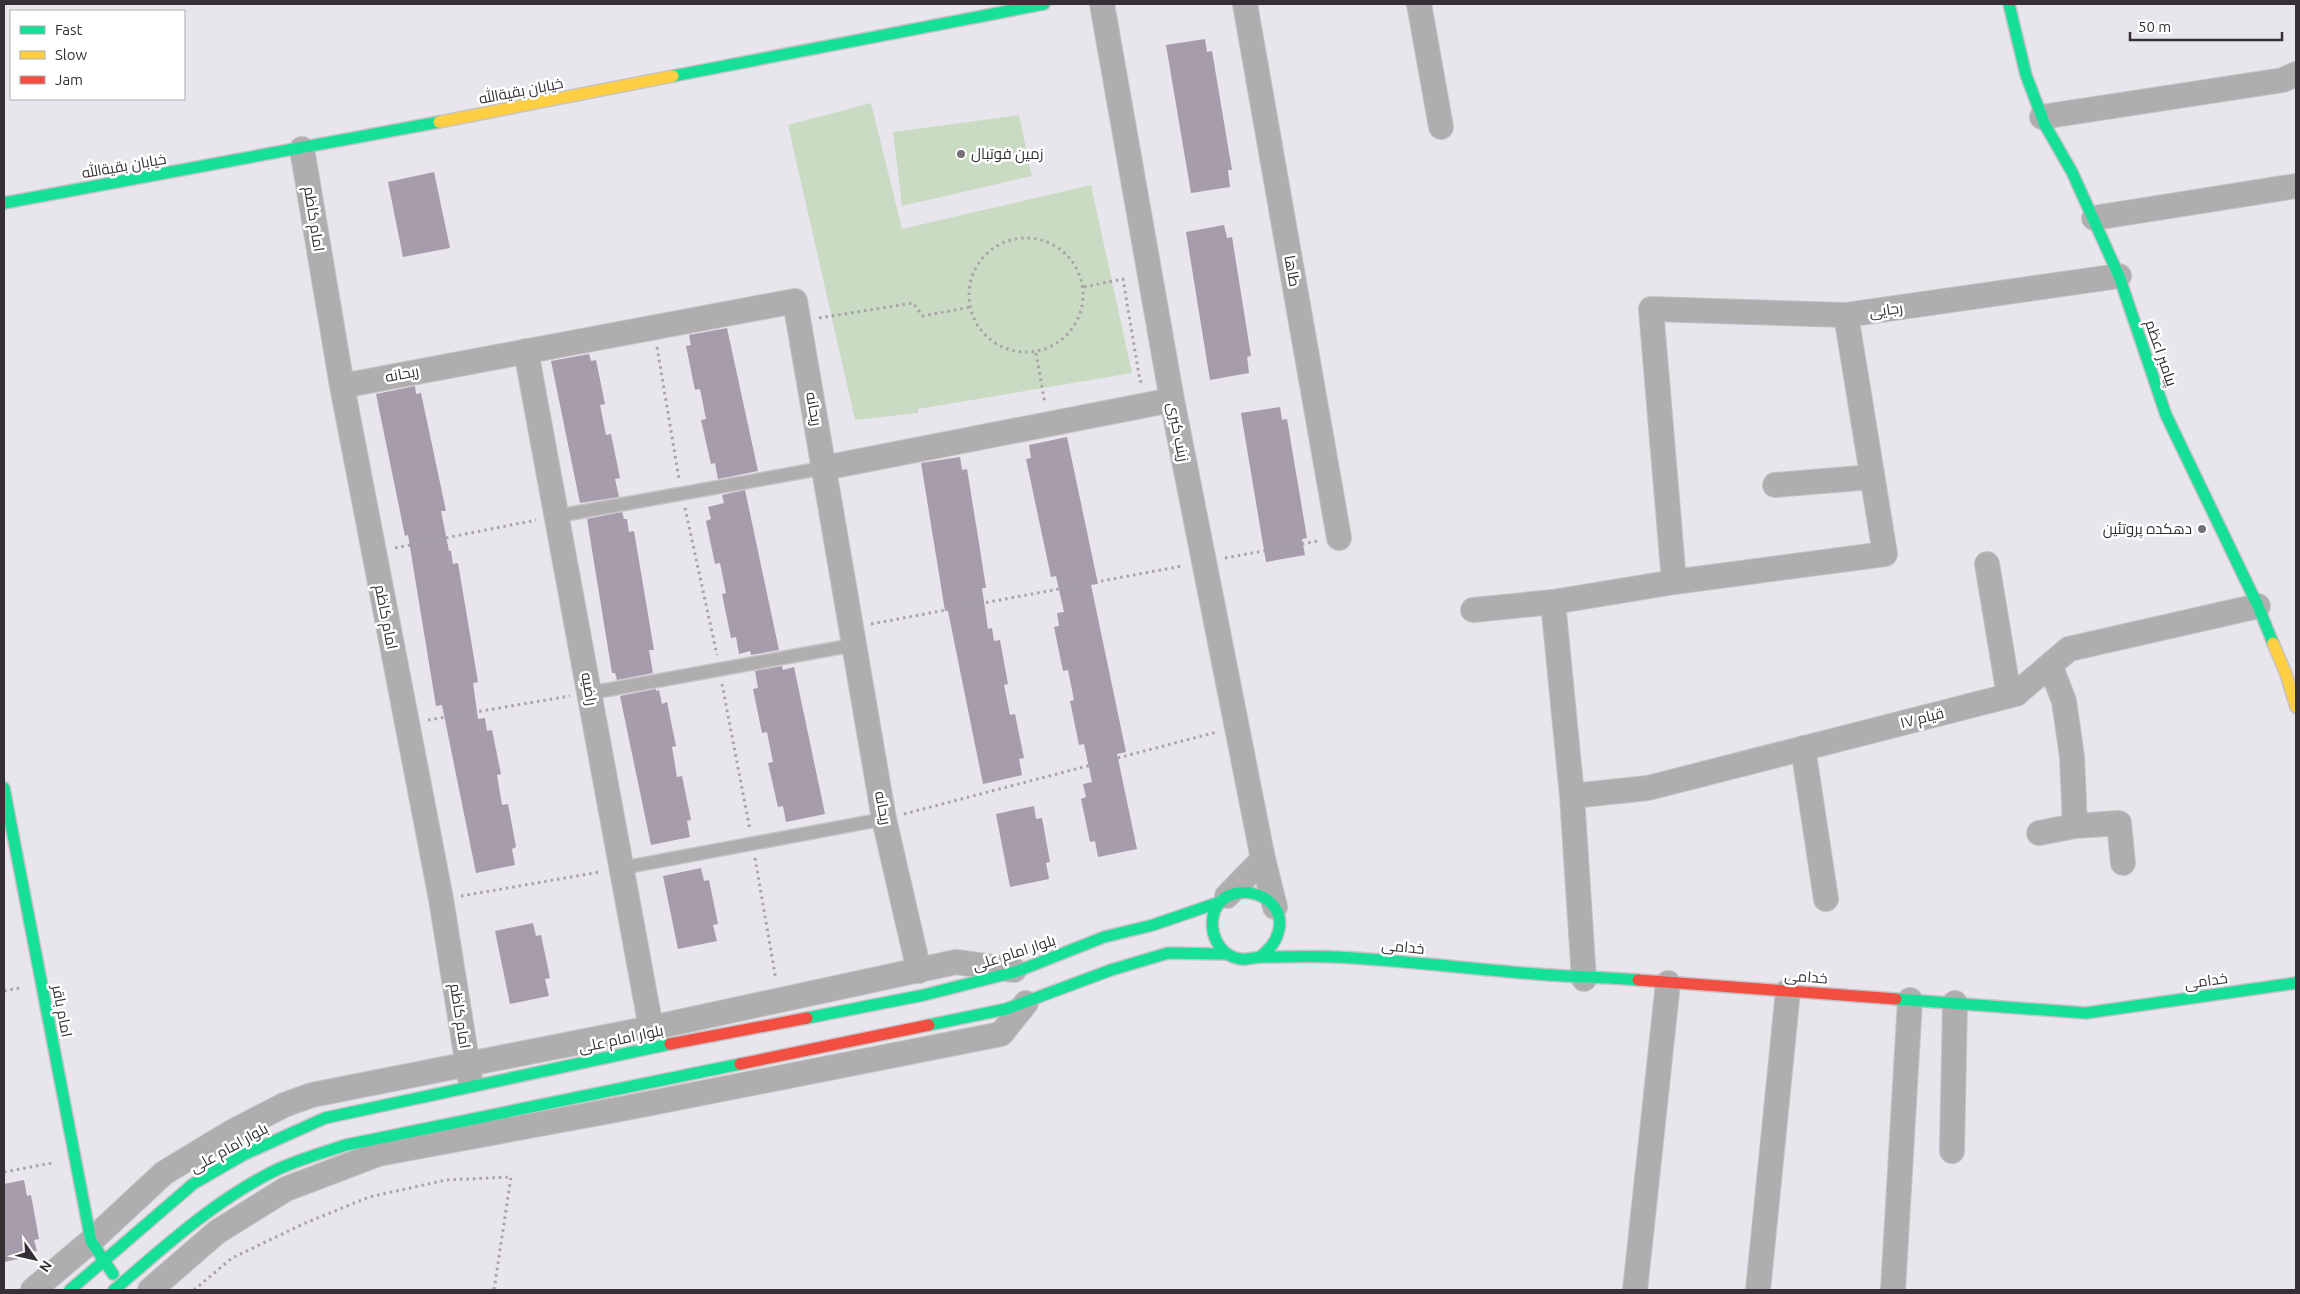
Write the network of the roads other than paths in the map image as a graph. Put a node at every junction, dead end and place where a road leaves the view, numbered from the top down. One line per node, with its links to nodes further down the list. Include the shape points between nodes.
1 (1044, 4): 9 (main road, خیابان بقیةالله)
2 (1102, 4): 17 (street, زینب کبری)
3 (1245, 4): 22 (street, طاها)
4 (1419, 4): 8 (street)
5 (2009, 4): 7 (main road, پیامبر اعظم, via 2026,75)
6 (2296, 74): 7 (street, via 2283,80)
7 (2042, 117): 12 (main road, پیامبر اعظم)
8 (1441, 127)
9 (302, 149): 11 (main road, خیابان بقیةالله); 16 (street, امام کاظم)
10 (2296, 186): 12 (street)
11 (4, 203)
12 (2094, 218): 13 (main road, پیامبر اعظم)
13 (2119, 276): 14 (street, رجایی); 26 (main road, پیامبر اعظم, via 2166,415)
14 (1846, 315): 19 (street); 24 (street, رجایی, via 1651,309)
15 (526, 351): 16 (street, ریحانه); 18 (street, ریحانه, via 795,301); 21 (street, راضیه)
16 (342, 386): 59 (street, امام کاظم, via 441,900)
17 (1172, 400): 18 (street); 39 (street, زینب کبری)
18 (824, 468): 21 (lane); 28 (street, ریحانه)
19 (1872, 477): 20 (street); 24 (street, via 1885,554)
20 (1774, 485)
21 (557, 516): 30 (street, راضیه)
22 (1339, 538)
23 (1987, 564): 31 (street)
24 (1674, 582): 25 (street)
25 (1553, 602): 27 (street); 35 (street)
26 (2258, 606): 29 (street, قیام ۱۷, via 2069,649); 32 (main road, پیامبر اعظم)
27 (1473, 610)
28 (853, 636): 30 (lane); 36 (street, ریحانه)
29 (2050, 665): 31 (street, قیام ۱۷, via 2016,694); 37 (street, via 2064,701 2072,758)
30 (590, 693): 41 (street, راضیه)
31 (2009, 696): 33 (street, قیام ۱۷)
32 (2296, 708)
33 (1803, 748): 35 (street, قیام ۱۷, via 1648,788); 43 (street)
34 (4, 788): 63 (main road, امام باقر)
35 (1572, 796): 51 (street)
36 (884, 819): 41 (lane); 50 (street, ریحانه)
37 (2075, 826): 38 (street); 40 (street, via 2118,823)
38 (2039, 833)
39 (1263, 860): 42 (street); 44 (street, زینب کبری)
40 (2123, 863)
41 (622, 868): 58 (street, راضیه)
42 (1224, 899): 44 (main road, via 1244,891 1262,895); 47 (main road, via 1211,920 1214,939); 54 (main road, بلوار امام علی, via 1153,925 1104,937)
43 (1826, 899)
44 (1277, 913): 45 (main road); 49 (main road, via 1280,930 1277,941)
45 (1290, 931)
46 (1302, 944): 48 (main road)
47 (1225, 954): 49 (main road, via 1242,960); 54 (main road, بلوار امام علی, via 1168,953 1111,970)
48 (1313, 956): 49 (main road, خدامی); 51 (main road, خدامی)
49 (1260, 957)
50 (919, 971): 54 (street, via 956,962); 58 (street)
51 (1584, 979): 52 (main road, خدامی)
52 (1668, 983): 55 (main road, خدامی); 69 (street)
53 (2296, 983): 57 (main road, خدامی, via 2086,1013)
54 (1021, 985): 59 (main road, بلوار امام علی, via 924,995); 60 (main road, بلوار امام علی, via 1006,1010); 61 (street, via 1001,1034)
55 (1788, 991): 56 (main road, خدامی); 70 (street)
56 (1910, 1000): 57 (main road, خدامی); 71 (street)
57 (1955, 1003): 62 (street)
58 (651, 1028): 59 (street)
59 (470, 1074): 63 (street, via 312,1095 284,1105 164,1173); 64 (main road, بلوار امام علی, via 325,1118 245,1154 193,1184)
60 (482, 1117): 61 (street); 65 (main road, بلوار امام علی, via 346,1145 298,1160 209,1212)
61 (501, 1131): 68 (street, via 378,1154 286,1189 217,1232)
62 (1952, 1151)
63 (91, 1241): 64 (main road); 66 (street)
64 (104, 1260): 65 (main road); 67 (main road, بلوار امام علی)
65 (117, 1287)
66 (32, 1290)
67 (70, 1290)
68 (150, 1290)
69 (1635, 1290)
70 (1758, 1290)
71 (1893, 1290)

